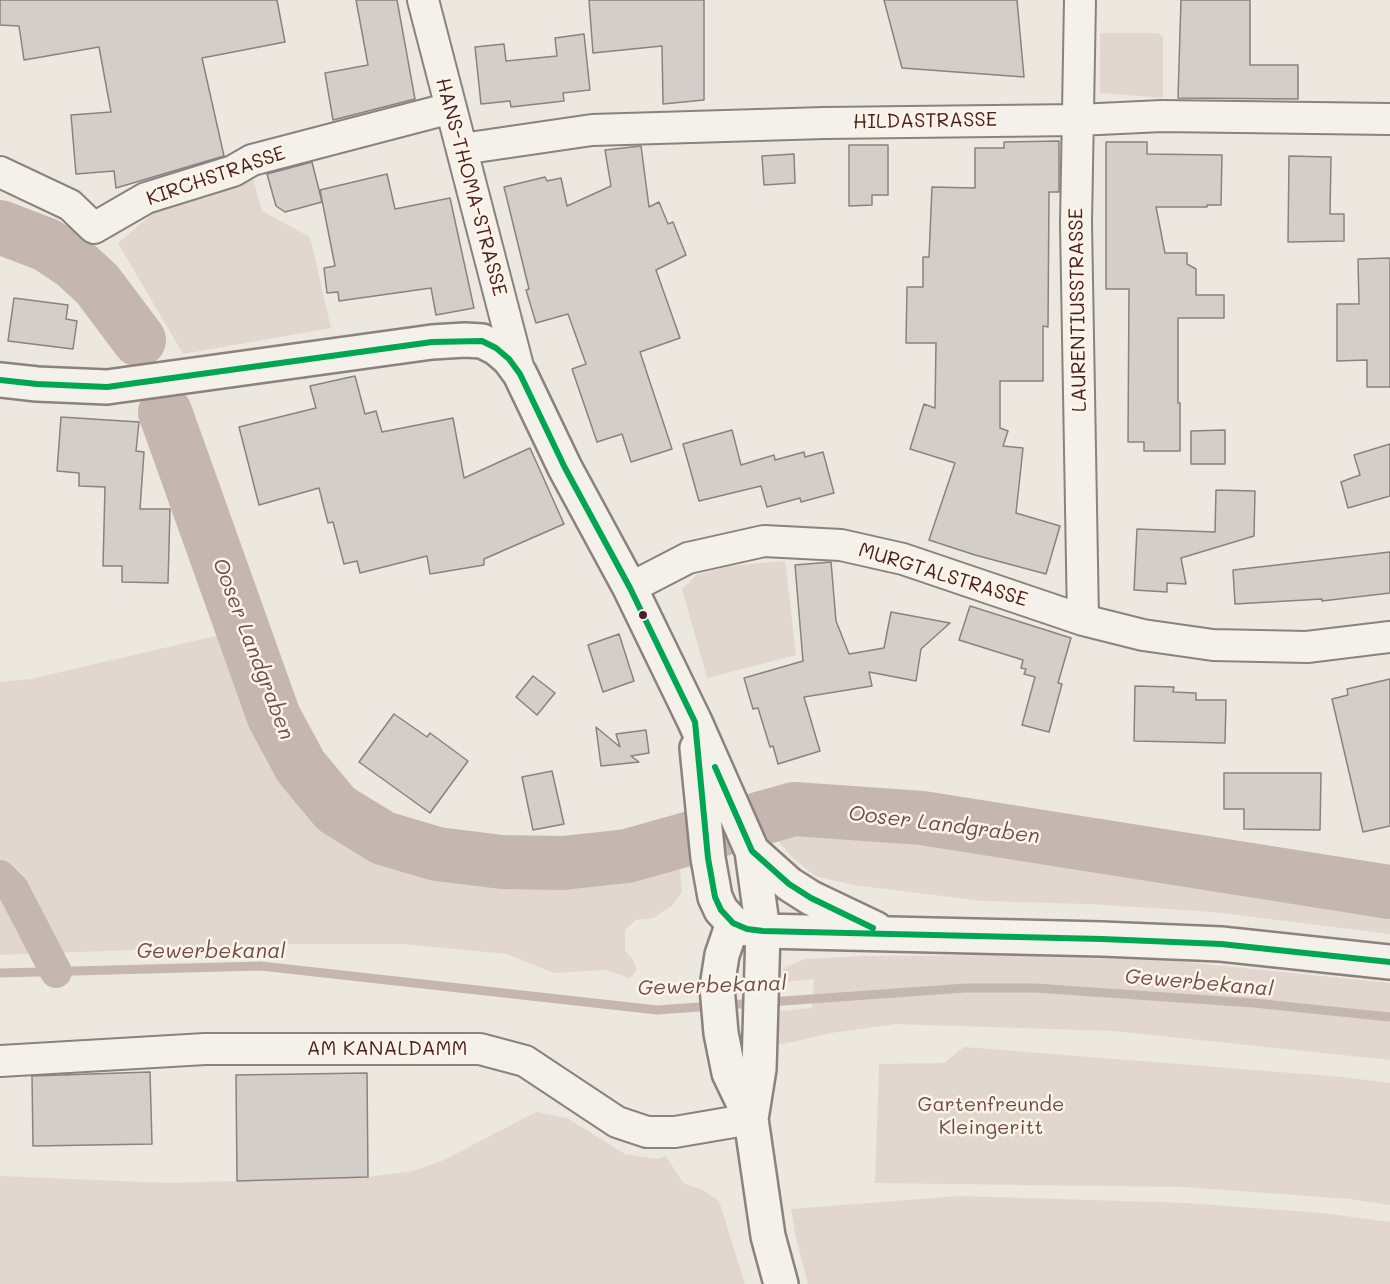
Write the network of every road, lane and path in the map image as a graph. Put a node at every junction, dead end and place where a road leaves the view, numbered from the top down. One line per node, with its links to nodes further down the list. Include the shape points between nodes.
1 (423, 0): 3 (street, HANS-THOMA-STRASSE)
2 (1080, 0): 4 (street, LAURENTIUSSTRASSE)
3 (451, 108): 6 (street, HANS-THOMA-STRASSE); 7 (street, KIRCHSTRASSE, via 252,160 232,171 146,198 94,228 70,205)
4 (1078, 120): 5 (street, HILDASTRASSE, via 1162,116); 6 (street, HILDASTRASSE, via 592,130); 11 (street, LAURENTIUSSTRASSE, via 1076,223)
5 (1390, 120)
6 (462, 149): 8 (street, HANS-THOMA-STRASSE)
7 (0, 172)
8 (520, 374): 9 (main road, via 496,348 465,340 107,387); 10 (main road)
9 (0, 380)
10 (630, 588): 11 (street, MURGTALSTRASSE, via 688,558 764,541 841,545 903,559); 13 (main road)
11 (1083, 620): 12 (street, MURGTALSTRASSE, via 1143,635 1213,645 1306,647)
12 (1390, 637)
13 (695, 722): 14 (main road); 15 (main road, via 715,897 722,910)
14 (752, 851): 15 (main road); 16 (main road, via 811,898)
15 (748, 927): 16 (main road); 19 (main road, via 761,988 759,1069); 19 (main road, via 722,955 717,987 729,1073)
16 (886, 934): 17 (main road, via 1221,944)
17 (1390, 962)
18 (0, 1061): 19 (street, AM KANALDAMM, via 205,1049 480,1049 525,1061 617,1122 647,1132 675,1132)
19 (751, 1119): 20 (main road, via 768,1236)
20 (781, 1284)

